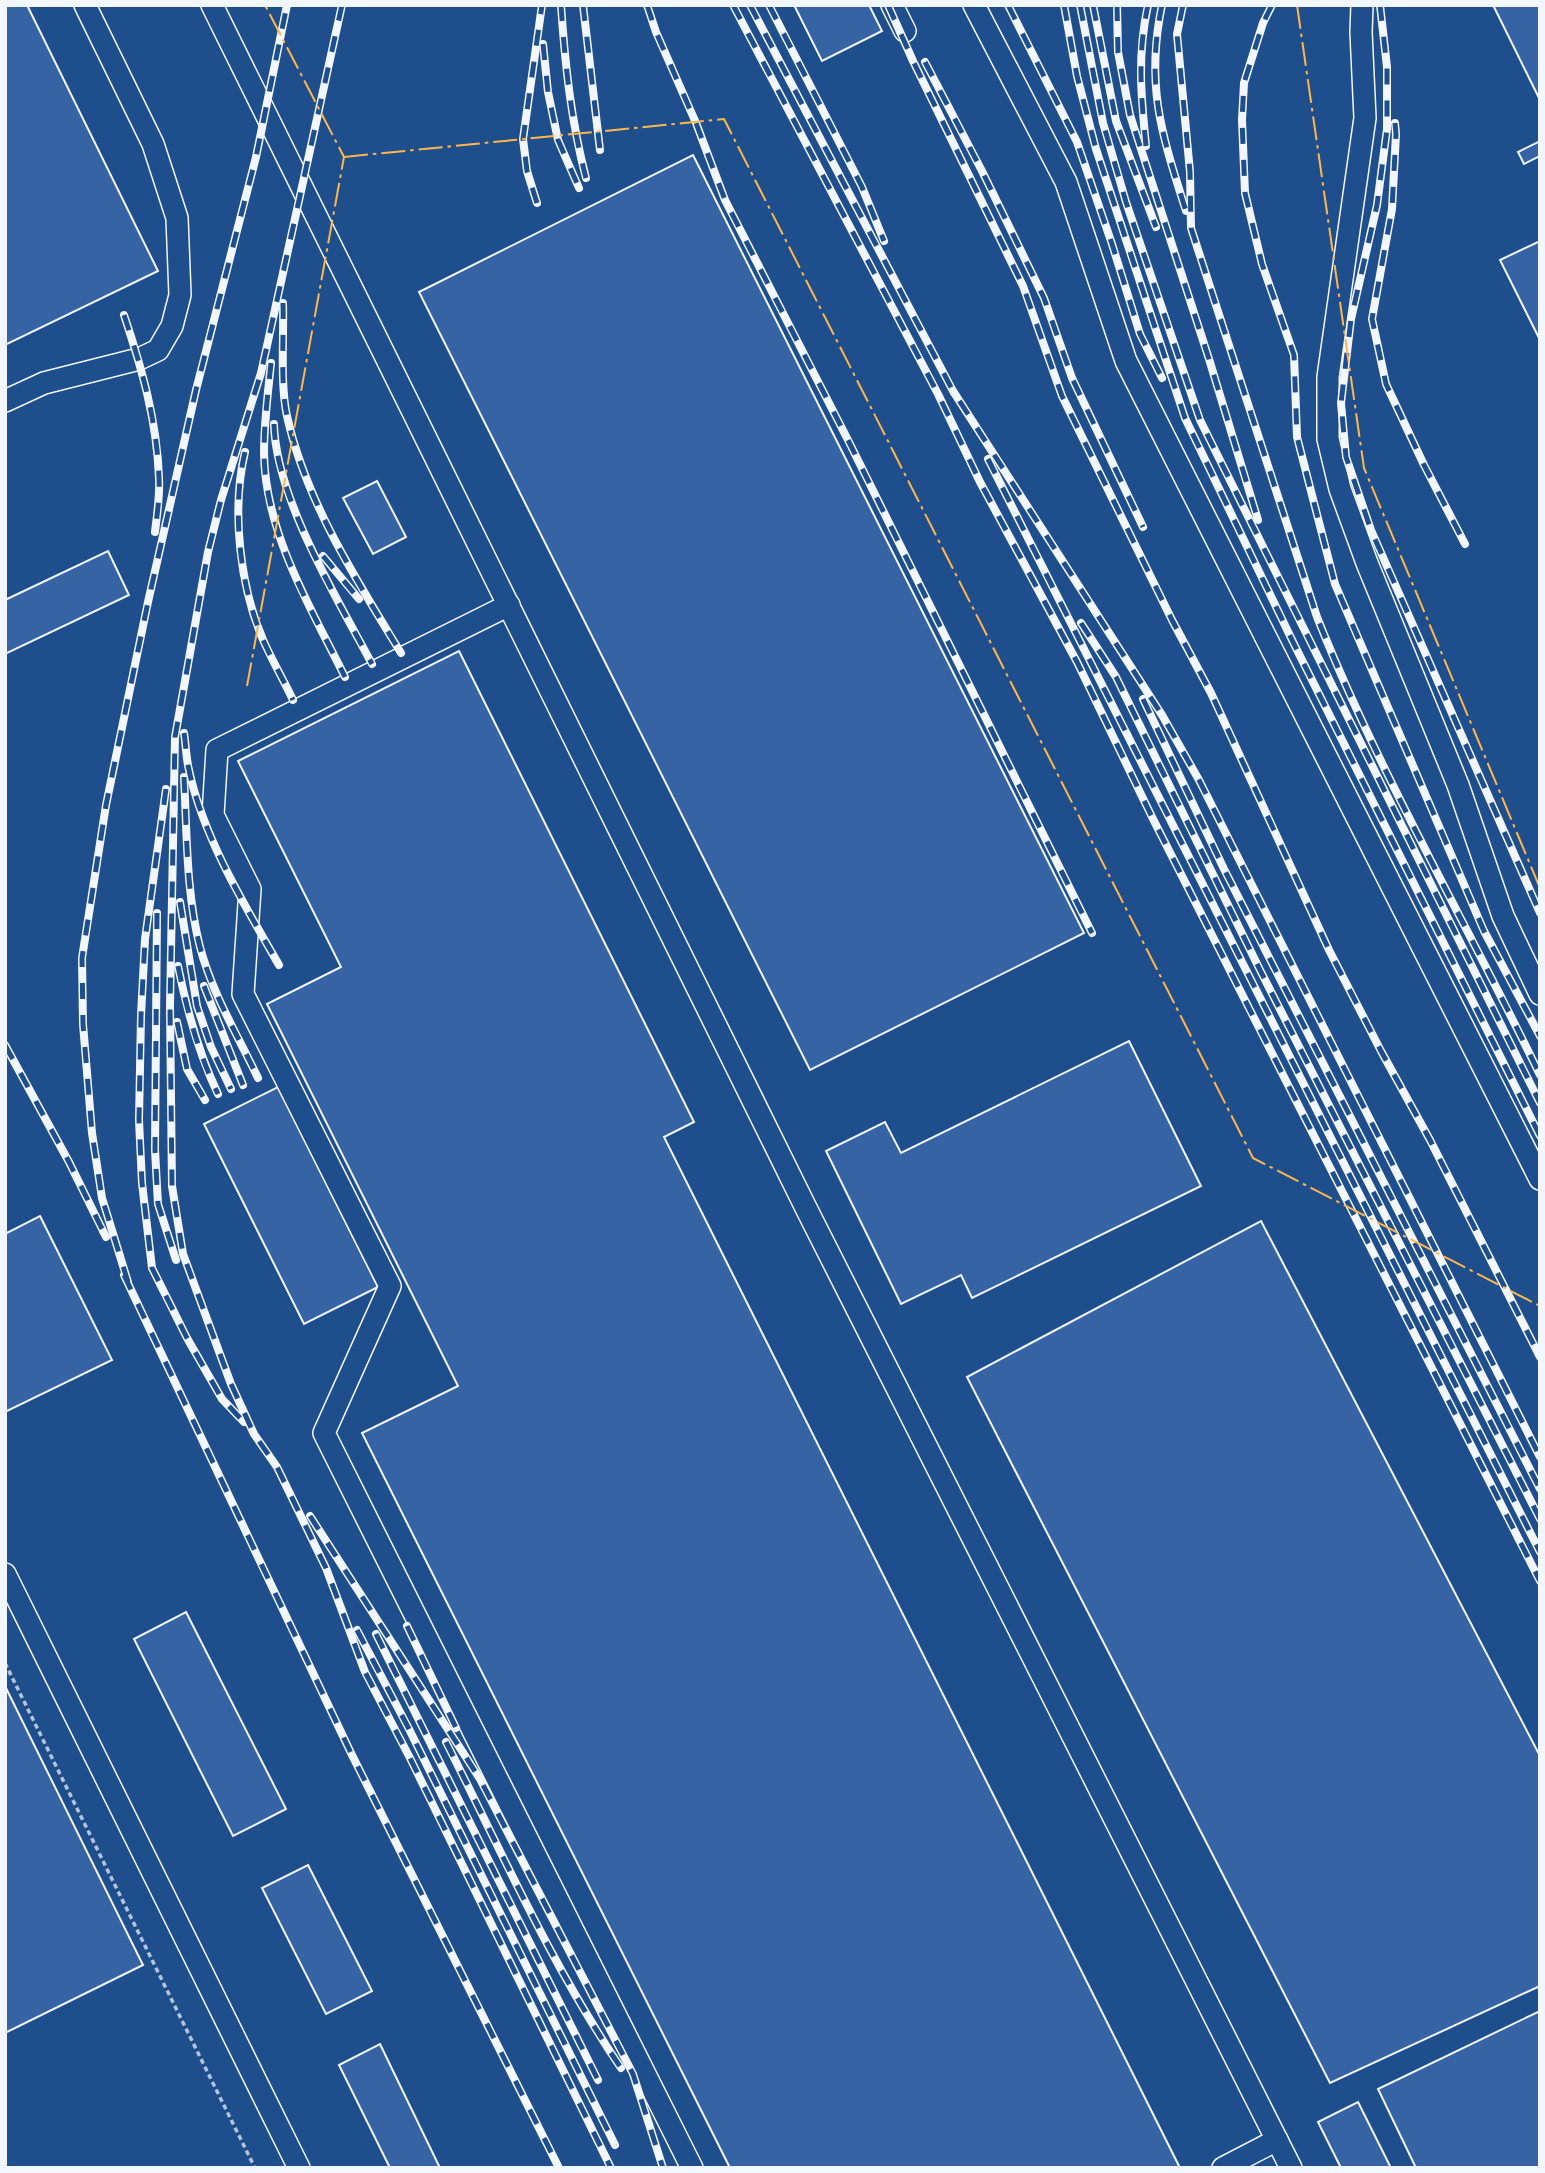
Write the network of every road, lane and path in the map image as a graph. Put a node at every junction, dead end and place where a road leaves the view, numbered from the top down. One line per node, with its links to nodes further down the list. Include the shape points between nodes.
1 (85, 5): 7 (lane, via 153,144 177,218 180,295 172,326 158,350 44,383)
2 (212, 5): 8 (lane)
3 (892, 5): 6 (lane)
4 (974, 5): 10 (lane, via 1066,181 1126,361)
5 (1362, 5): 9 (lane, via 1365,118 1328,377 1328,439 1340,489 1367,563 1458,785 1503,916)
6 (905, 31)
7 (5, 401)
8 (509, 605): 14 (lane, via 807,1210); 17 (lane, via 217,750 213,816 250,889 243,993 390,1286 324,1433)
9 (1540, 994)
10 (1540, 1180)
11 (5, 1574): 12 (lane)
12 (14, 1614): 16 (lane)
13 (5, 1663): 15 (path)
14 (1278, 2140): 18 (lane); 19 (lane)
15 (255, 2168)
16 (299, 2168)
17 (692, 2168)
18 (1223, 2168)
19 (1292, 2168)

